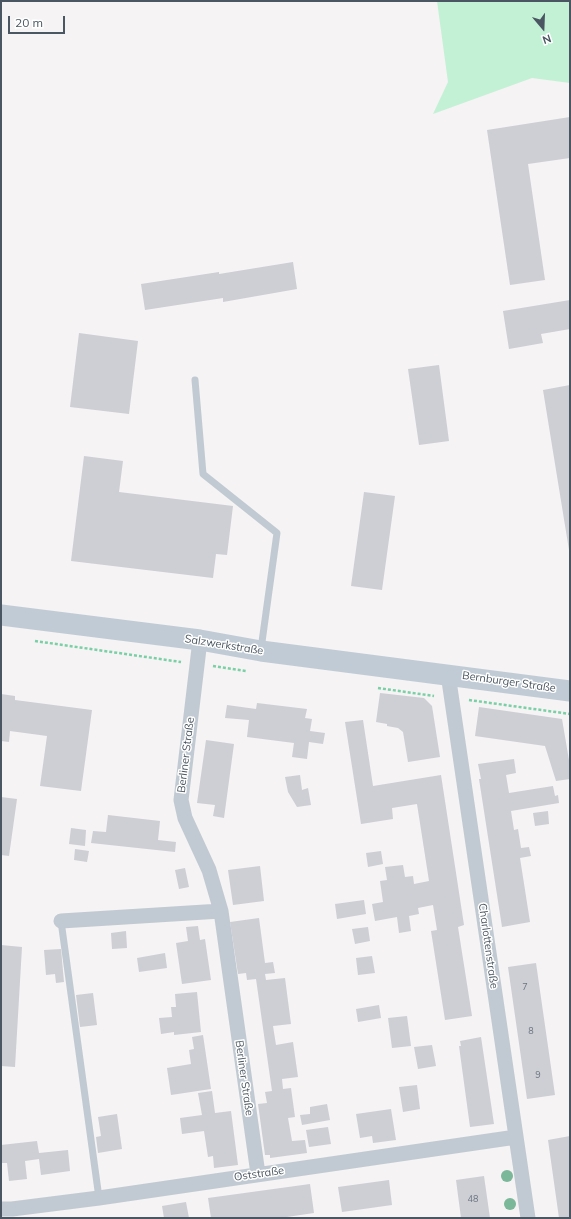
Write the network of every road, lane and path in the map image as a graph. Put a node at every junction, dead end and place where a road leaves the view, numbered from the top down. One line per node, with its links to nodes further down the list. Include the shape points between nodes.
1 (195, 380): 4 (lane, via 203,474 277,533)
2 (1, 615): 3 (main road, Salzwerkstraße)
3 (200, 640): 4 (main road, Salzwerkstraße); 7 (street, Berliner Straße, via 181,800 185,818 209,870)
4 (261, 651): 5 (main road, Salzwerkstraße)
5 (448, 674): 6 (main road, Bernburger Straße); 9 (street, Charlottenstraße)
6 (570, 691)
7 (221, 911): 8 (street); 10 (street, Berliner Straße)
8 (61, 921): 11 (lane)
9 (516, 1137): 10 (street, Oststraße); 13 (street, Charlottenstraße)
10 (258, 1174): 11 (street, Oststraße)
11 (98, 1198): 12 (street, Oststraße)
12 (8, 1212)
13 (528, 1218)

